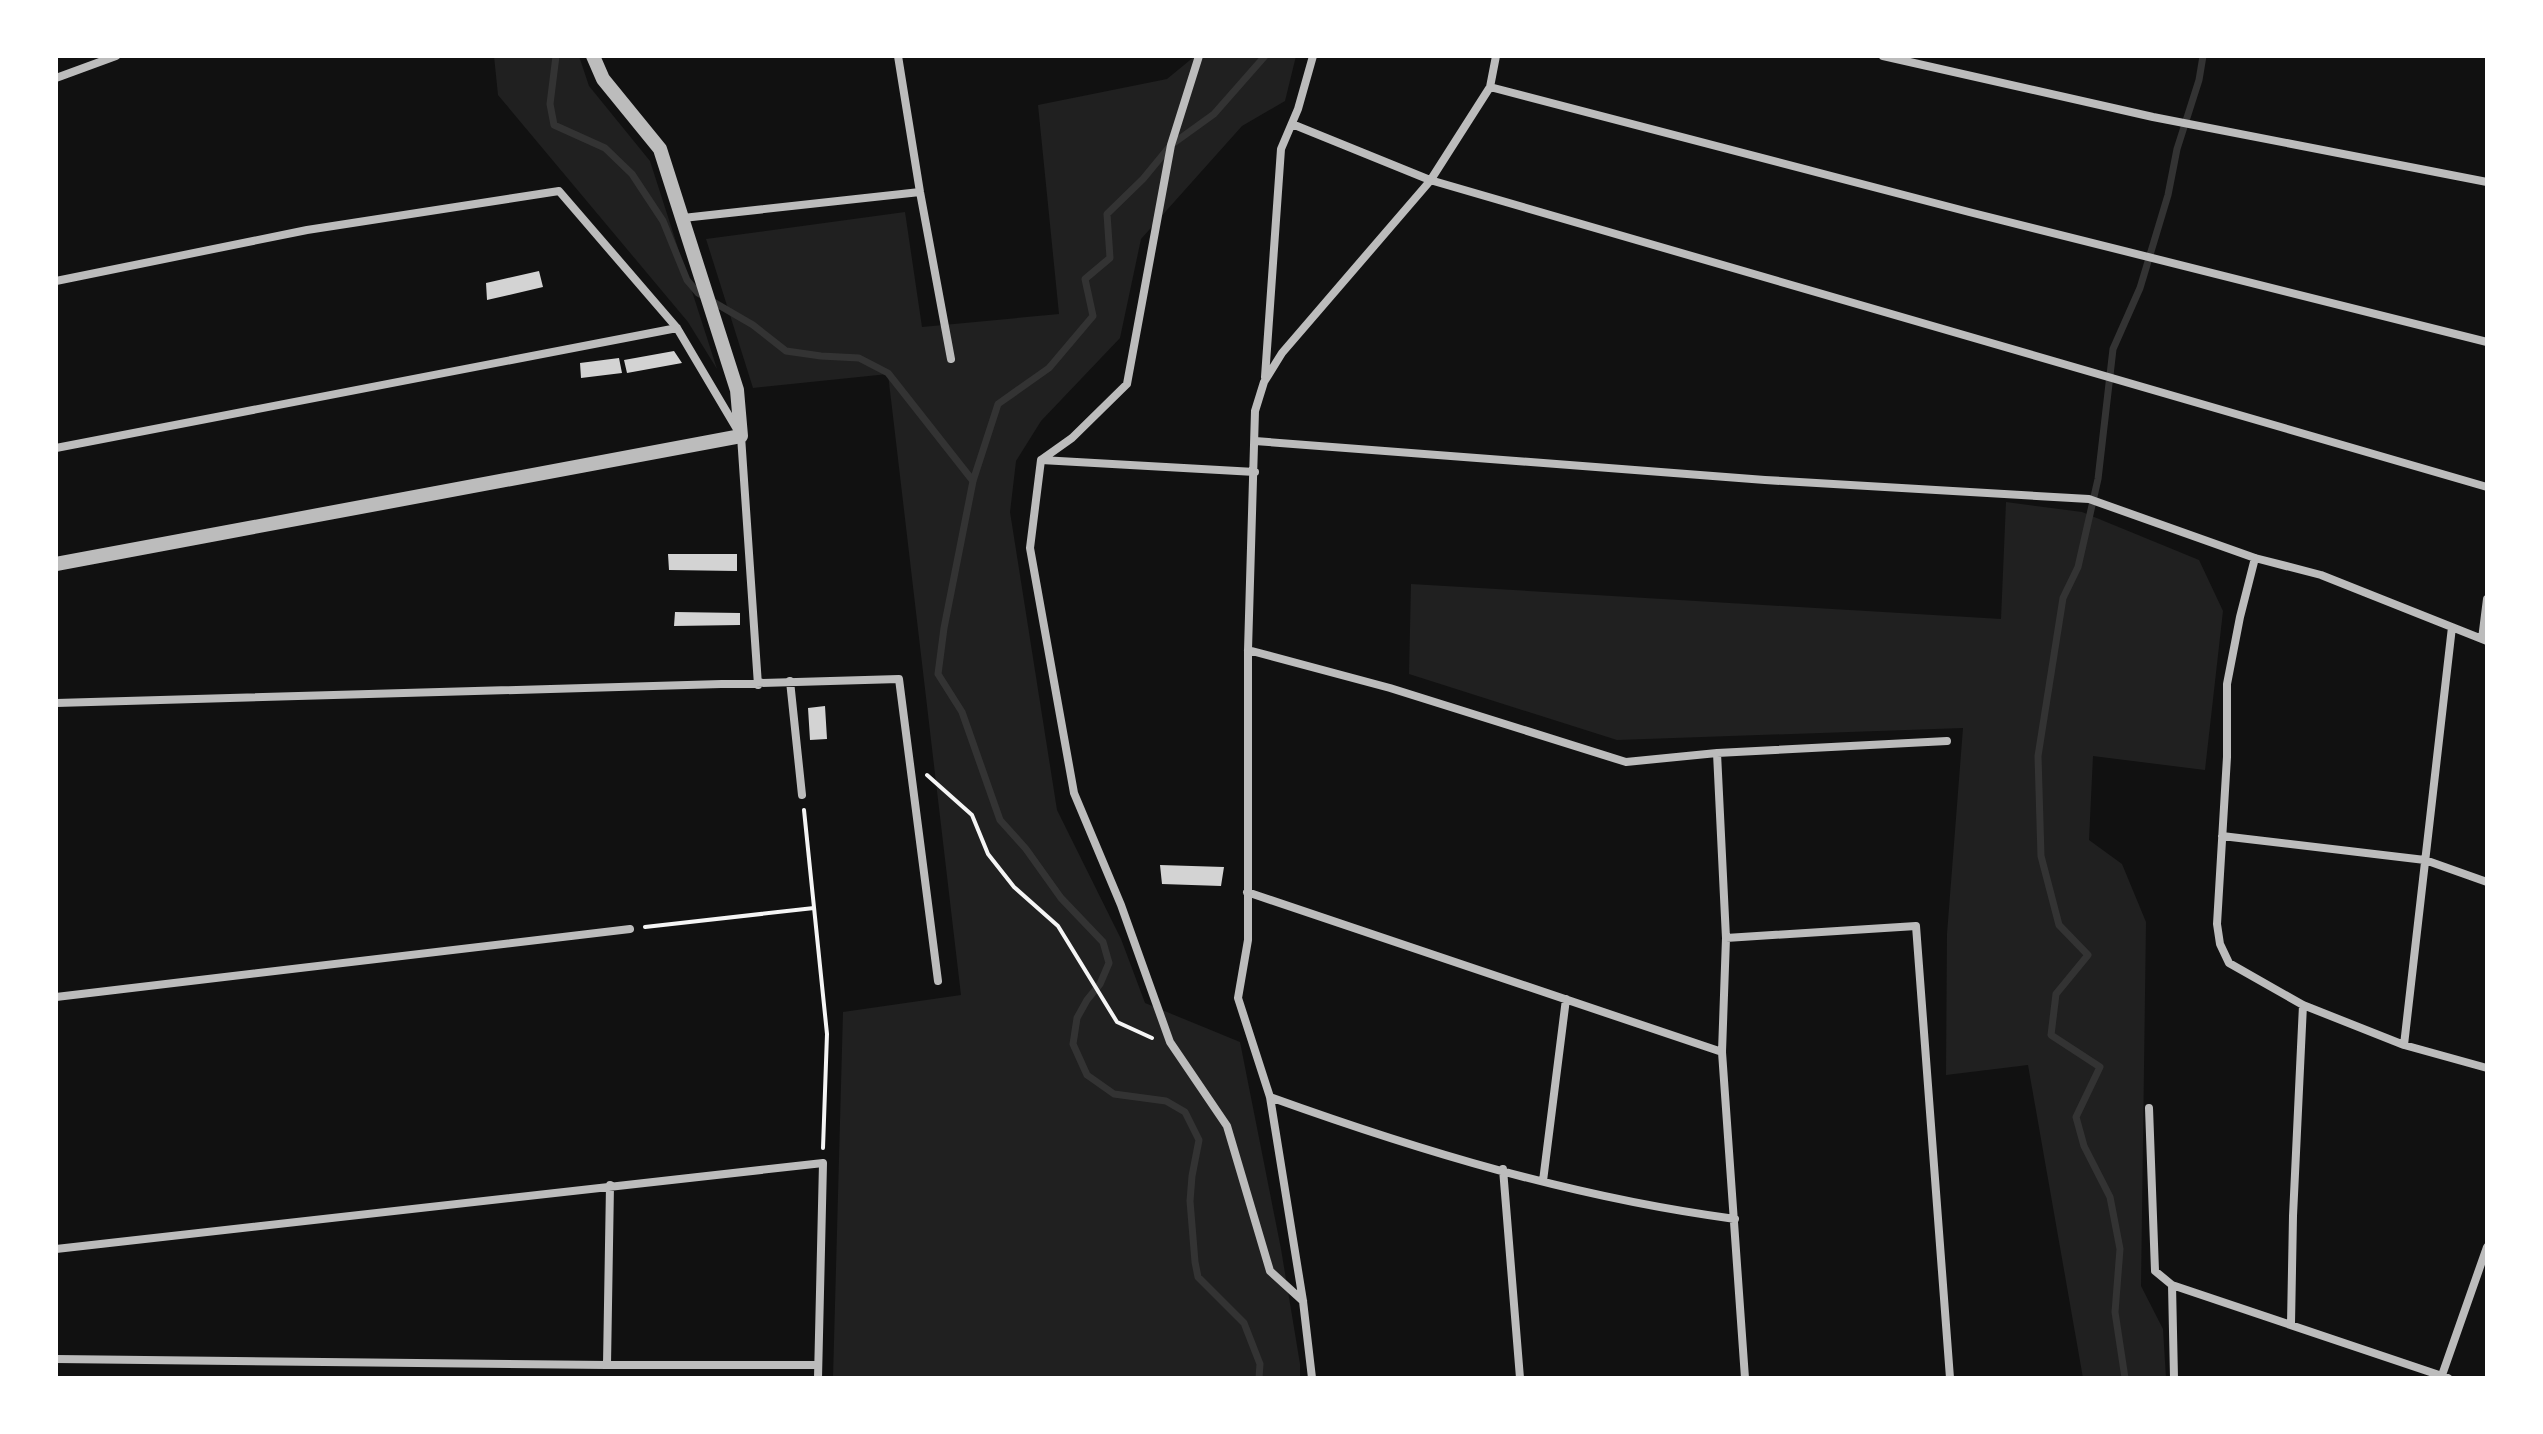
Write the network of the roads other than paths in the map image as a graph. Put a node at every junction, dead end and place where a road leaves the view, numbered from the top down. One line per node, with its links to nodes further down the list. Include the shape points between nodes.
1 (116, 56): 8 (street)
2 (593, 56): 14 (street, via 603,79 660,149)
3 (898, 56): 13 (street)
4 (1199, 56): 23 (street, via 1171,145 1127,384 1072,438)
5 (1313, 56): 10 (street)
6 (1496, 56): 9 (street)
7 (1883, 56): 12 (street, via 2153,117)
8 (56, 78)
9 (1490, 87): 11 (street); 17 (street)
10 (1292, 124): 11 (street); 19 (street, via 1281,149)
11 (1430, 180): 19 (street, via 1282,353); 25 (street)
12 (2487, 182)
13 (920, 192): 14 (street); 18 (street)
14 (683, 218): 20 (street, via 737,390)
15 (56, 281): 16 (street, via 307,230 559,191)
16 (677, 328): 20 (street); 22 (street)
17 (2487, 342)
18 (951, 359)
19 (1264, 382): 21 (street, via 1255,411)
20 (741, 436): 27 (street); 33 (street)
21 (1255, 441): 24 (street); 26 (street, via 2089,499)
22 (56, 448)
23 (1041, 460): 24 (street); 60 (street, via 1030,548 1074,793 1170,1042 1227,1126 1270,1271)
24 (1255, 472): 31 (street)
25 (2487, 487)
26 (2255, 558): 29 (street, via 2321,575); 38 (street, via 2227,684)
27 (56, 564)
28 (2487, 599): 30 (street)
29 (2452, 627): 30 (street); 39 (street)
30 (2484, 640)
31 (1248, 650): 36 (street, via 1626,762); 41 (street)
32 (790, 681): 33 (street); 37 (street); 44 (street, via 899,679)
33 (758, 685): 34 (street)
34 (56, 703)
35 (1947, 741): 36 (street)
36 (1717, 753): 43 (street)
37 (802, 795)
38 (2222, 836): 39 (street); 47 (street, via 2217,924 2229,963)
39 (2425, 860): 40 (street); 48 (street)
40 (2487, 882)
41 (1247, 892): 46 (street); 51 (street, via 1248,940 1238,998)
42 (630, 929): 45 (street)
43 (1726, 938): 49 (street); 70 (street, via 1916,926)
44 (938, 981)
45 (56, 997)
46 (1566, 999): 49 (street); 54 (street)
47 (2303, 1005): 48 (street); 61 (street)
48 (2404, 1045): 50 (street)
49 (1722, 1052): 56 (street)
50 (2487, 1068)
51 (1270, 1097): 53 (street, via 1382,1138); 60 (street)
52 (2149, 1108): 59 (street, via 2155,1271)
53 (1503, 1169): 54 (street); 68 (street)
54 (1543, 1181): 56 (street, via 1666,1210)
55 (610, 1185): 58 (street); 63 (street); 64 (street, via 823,1163)
56 (1735, 1219): 69 (street)
57 (2487, 1247): 65 (street)
58 (56, 1249)
59 (2172, 1285): 61 (street); 71 (street)
60 (1303, 1301): 67 (street)
61 (2291, 1324): 65 (street)
62 (56, 1359): 63 (street)
63 (607, 1365): 64 (street)
64 (818, 1365): 66 (street)
65 (2443, 1377)
66 (818, 1378)
67 (1312, 1378)
68 (1520, 1378)
69 (1745, 1378)
70 (1950, 1378)
71 (2174, 1378)

